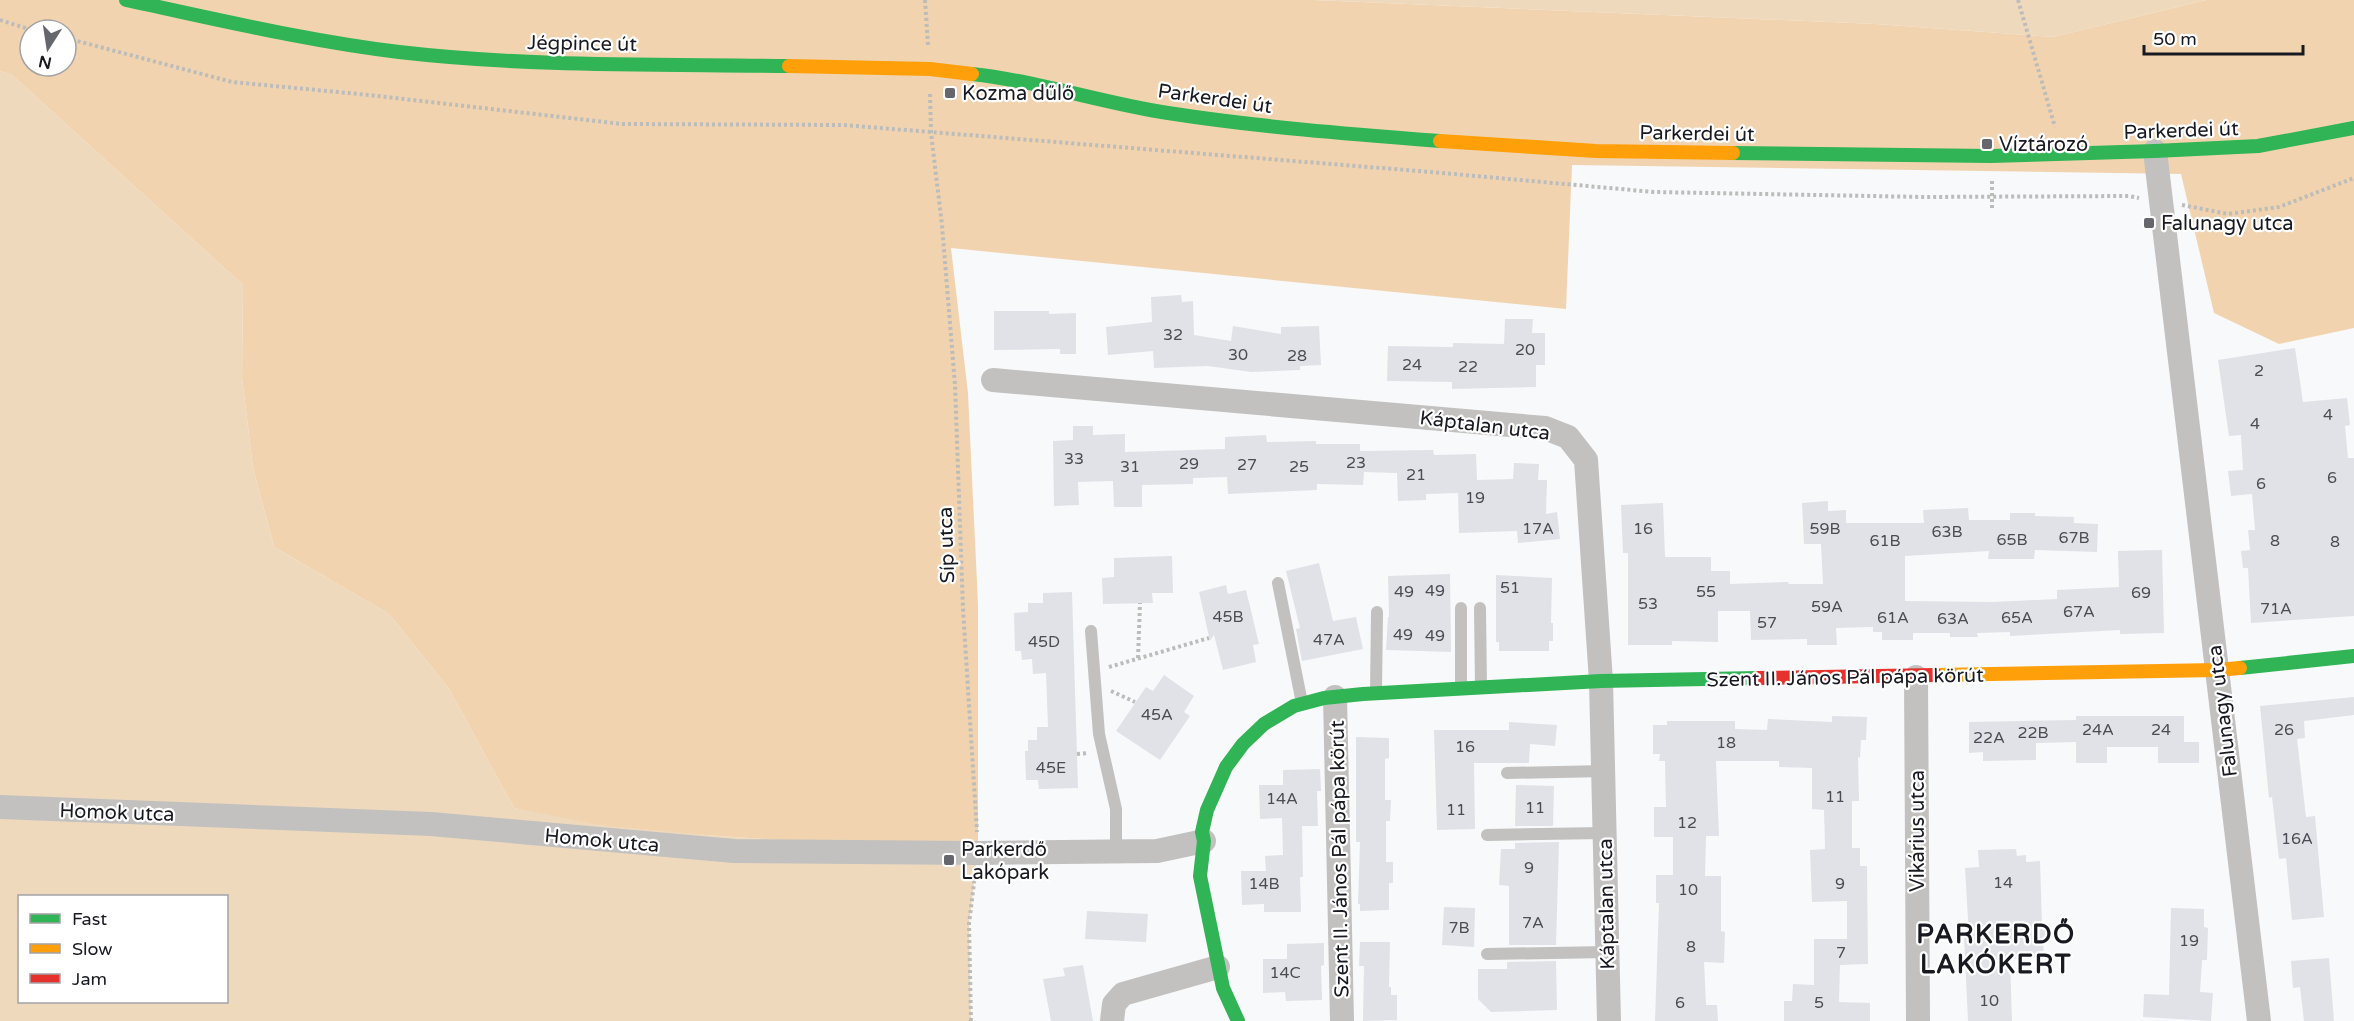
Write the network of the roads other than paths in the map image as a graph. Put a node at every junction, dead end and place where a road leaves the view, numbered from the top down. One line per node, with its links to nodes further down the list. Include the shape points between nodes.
1 (126, 0): 2 (street, Jégpince út, via 324,42 411,53 507,61 930,69)
2 (1042, 85): 4 (street, Parkerdei út, via 1166,113 1320,132 1485,145 1596,151 1967,156)
3 (2354, 128): 4 (street, Parkerdei út, via 2258,146)
4 (2155, 151): 12 (street, Falunagy utca)
5 (993, 380): 14 (street, Káptalan utca, via 1545,428 1568,437 1586,460)
6 (1278, 583): 19 (lane)
7 (1461, 608): 16 (lane)
8 (1480, 608): 15 (lane)
9 (1377, 612): 17 (lane)
10 (1091, 631): 26 (lane, via 1098,735 1116,809)
11 (2354, 656): 12 (street, Szent II. János Pál pápa körút)
12 (2217, 670): 13 (street, Szent II. János Pál pápa körút); 35 (street, Falunagy utca)
13 (1916, 677): 14 (street, Szent II. János Pál pápa körút); 34 (street, Vikárius utca)
14 (1601, 681): 15 (street, Szent II. János Pál pápa körút); 20 (street, Káptalan utca)
15 (1481, 688): 16 (street, Szent II. János Pál pápa körút)
16 (1461, 689): 17 (street, Szent II. János Pál pápa körút)
17 (1376, 693): 18 (street, Szent II. János Pál pápa körút)
18 (1335, 697): 19 (street, Szent II. János Pál pápa körút); 32 (street, Szent II. János Pál pápa körút)
19 (1302, 704): 25 (street, Szent II. János Pál pápa körút, via 1264,724 1226,767 1207,810)
20 (1604, 771): 21 (lane); 23 (street, Káptalan utca)
21 (1507, 773)
22 (0, 807): 26 (street, Homok utca, via 432,824 734,851)
23 (1604, 833): 24 (lane); 27 (street, Káptalan utca)
24 (1488, 835)
25 (1204, 841): 26 (street, Homok utca, via 1157,851); 29 (street, Szent II. János Pál pápa körút, via 1200,876)
26 (1116, 851)
27 (1607, 952): 28 (lane); 33 (street, Káptalan utca)
28 (1487, 954)
29 (1218, 967): 30 (street, via 1123,994 1114,1004); 31 (street, Szent II. János Pál pápa körút)
30 (1112, 1021)
31 (1238, 1021)
32 (1342, 1021)
33 (1609, 1021)
34 (1918, 1021)
35 (2259, 1021)

